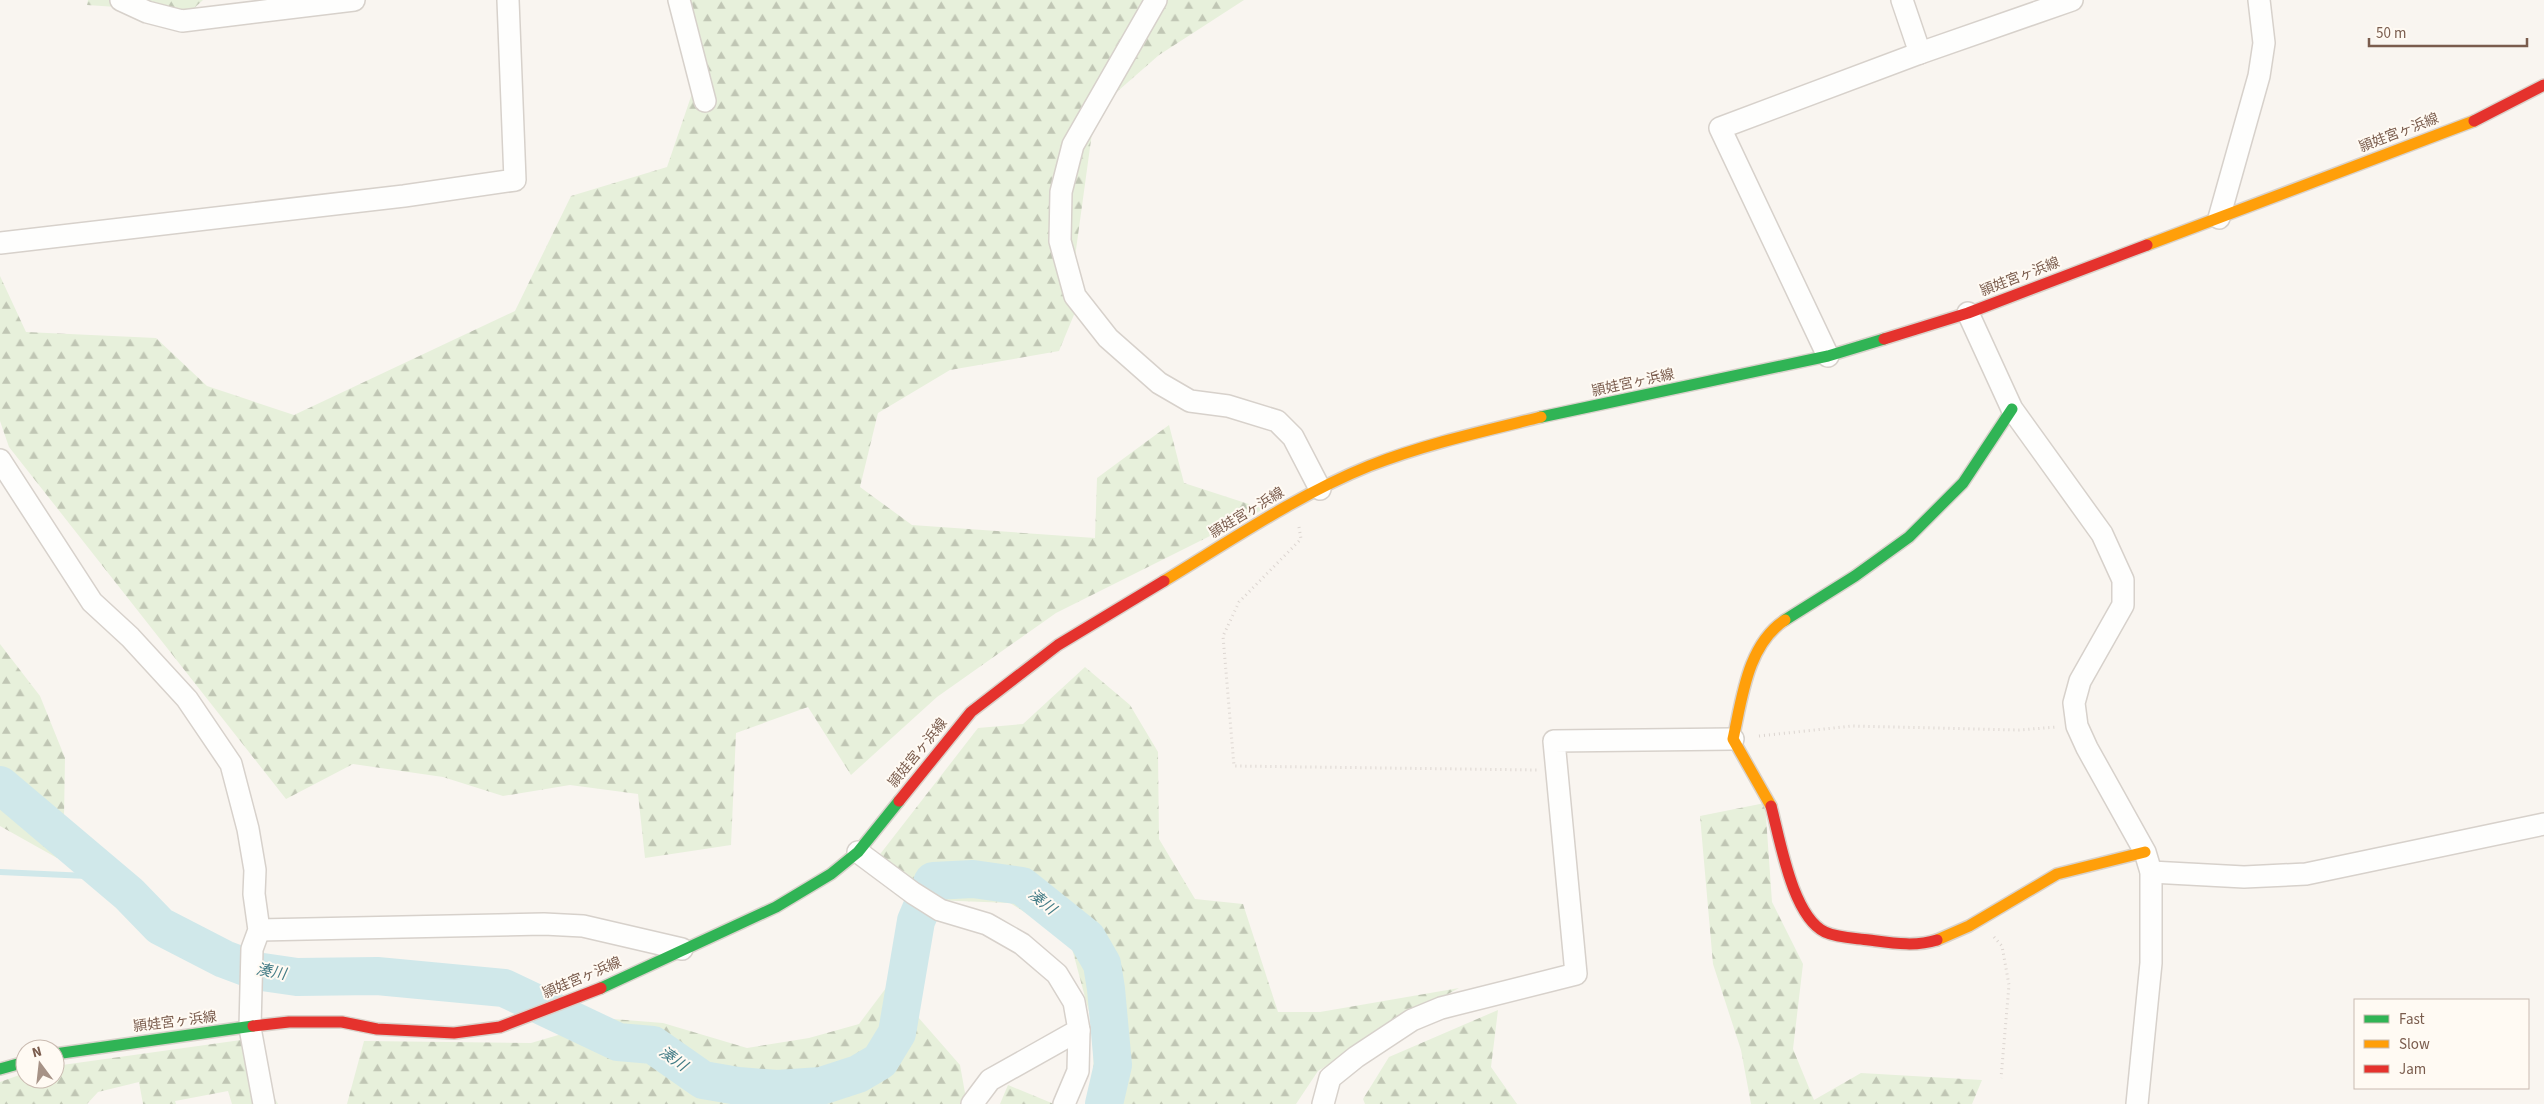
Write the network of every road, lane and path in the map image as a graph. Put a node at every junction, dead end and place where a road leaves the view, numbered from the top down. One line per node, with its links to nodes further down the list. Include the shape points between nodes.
1 (121, 0): 2 (street, via 182,22)
2 (354, 0)
3 (508, 0): 13 (street, via 515,180)
4 (678, 0): 11 (street)
5 (1156, 0): 18 (street, via 1073,144 1061,192 1060,241 1075,296 1108,338 1159,384 1190,401 1228,406 1277,421 1293,437)
6 (1902, 0): 9 (street)
7 (2072, 0): 9 (street)
8 (2259, 0): 12 (street, via 2264,43 2259,76)
9 (1920, 53): 15 (street, via 1720,128)
10 (2544, 85): 12 (main road, 頴娃宮ヶ浜線, via 2484,117)
11 (706, 100)
12 (2219, 218): 14 (main road, 頴娃宮ヶ浜線)
13 (0, 243)
14 (1968, 313): 15 (main road, 頴娃宮ヶ浜線); 16 (street)
15 (1828, 356): 18 (main road, 頴娃宮ヶ浜線, via 1442,441 1370,466)
16 (2012, 409): 20 (street, via 2102,534 2123,580 2123,605 2080,681 2074,703); 21 (main road, via 1963,484 1909,537 1781,623 1756,652)
17 (0, 460): 28 (street, via 92,602 130,637 187,699 231,764 255,870)
18 (1320, 489): 19 (main road, 頴娃宮ヶ浜線)
19 (1294, 502): 22 (path, via 1301,539 1239,602 1223,636 1234,766); 24 (main road, 頴娃宮ヶ浜線, via 1058,645 971,712)
20 (2077, 726): 21 (path, via 2019,730 1852,726); 25 (street)
21 (1733, 739): 22 (street, via 1554,741); 27 (main road, via 1771,804 1798,903 1818,930 1833,936 1915,944 1932,941)
22 (1557, 770): 39 (street, via 1576,974 1440,1008 1412,1020 1330,1078)
23 (2544, 824): 26 (street, via 2306,874 2244,877)
24 (858, 852): 29 (main road, 頴娃宮ヶ浜線, via 831,874 776,906); 31 (street, via 940,910 994,928 1022,944 1057,974 1074,1002)
25 (2145, 852): 26 (street); 27 (main road, via 2057,874)
26 (2151, 872): 40 (street, via 2151,963)
27 (1979, 919): 35 (path, via 2002,946 2009,985)
28 (255, 939): 29 (street, via 544,924 583,926); 30 (street)
29 (682, 949): 30 (main road, 頴娃宮ヶ浜線, via 590,993 500,1027 454,1033 377,1029 342,1022 298,1022)
30 (250, 1028): 32 (main road, 頴娃宮ヶ浜線); 36 (street)
31 (1079, 1030): 37 (street, via 990,1080); 38 (street, via 1078,1071)
32 (65, 1052)
33 (15, 1065): 34 (main road)
34 (0, 1069)
35 (2001, 1078)
36 (264, 1104)
37 (972, 1104)
38 (1064, 1104)
39 (1323, 1104)
40 (2137, 1104)

